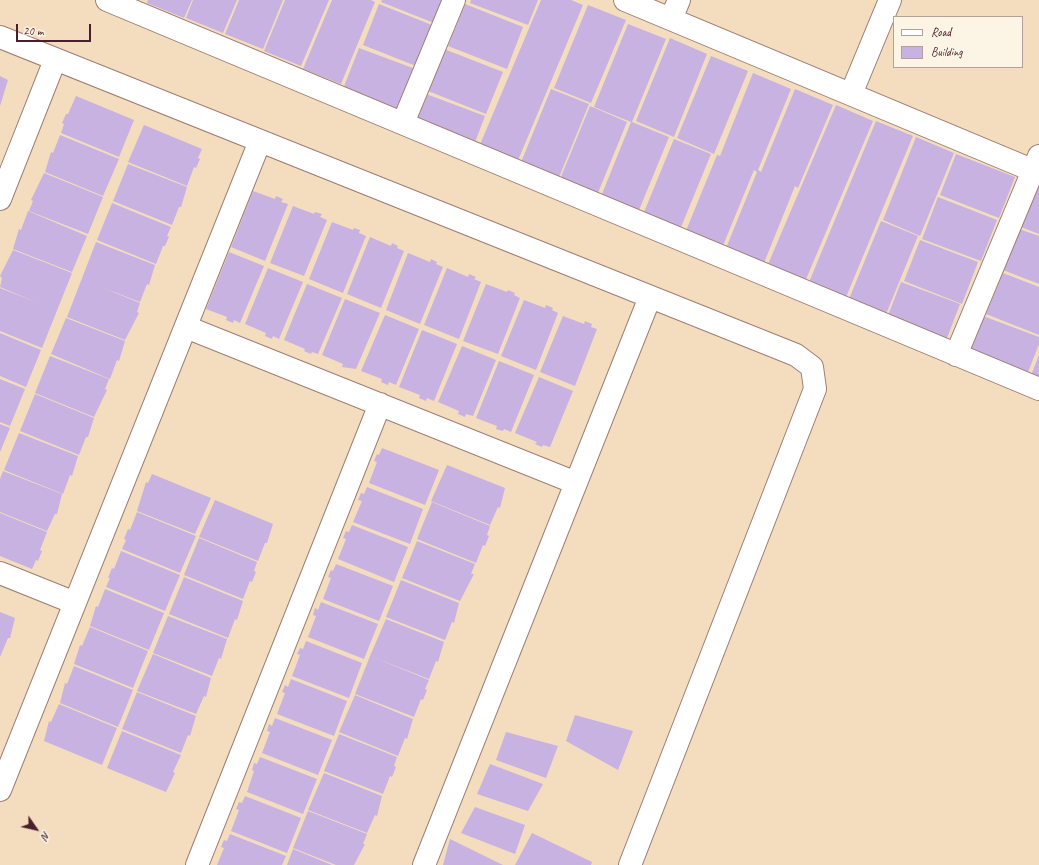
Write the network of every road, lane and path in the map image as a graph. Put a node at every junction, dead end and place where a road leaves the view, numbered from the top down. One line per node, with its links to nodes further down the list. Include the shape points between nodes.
1 (107, 0): 9 (street)
2 (454, 0): 9 (street)
3 (625, 0): 5 (street)
4 (890, 0): 8 (street)
5 (675, 10): 8 (street)
6 (0, 38): 7 (street)
7 (55, 60): 10 (street); 12 (street)
8 (851, 94): 11 (street)
9 (403, 123): 15 (street)
10 (260, 141): 13 (street); 14 (street)
11 (1037, 167): 15 (street)
12 (0, 199)
13 (650, 297): 18 (street); 24 (street, via 796,355 812,367 815,389)
14 (186, 327): 17 (street); 20 (street)
15 (956, 355): 16 (street)
16 (1039, 389)
17 (380, 404): 18 (street); 22 (street)
18 (576, 483): 23 (street)
19 (0, 573): 20 (street)
20 (75, 603): 21 (street)
21 (0, 790)
22 (197, 865)
23 (424, 865)
24 (630, 865)

